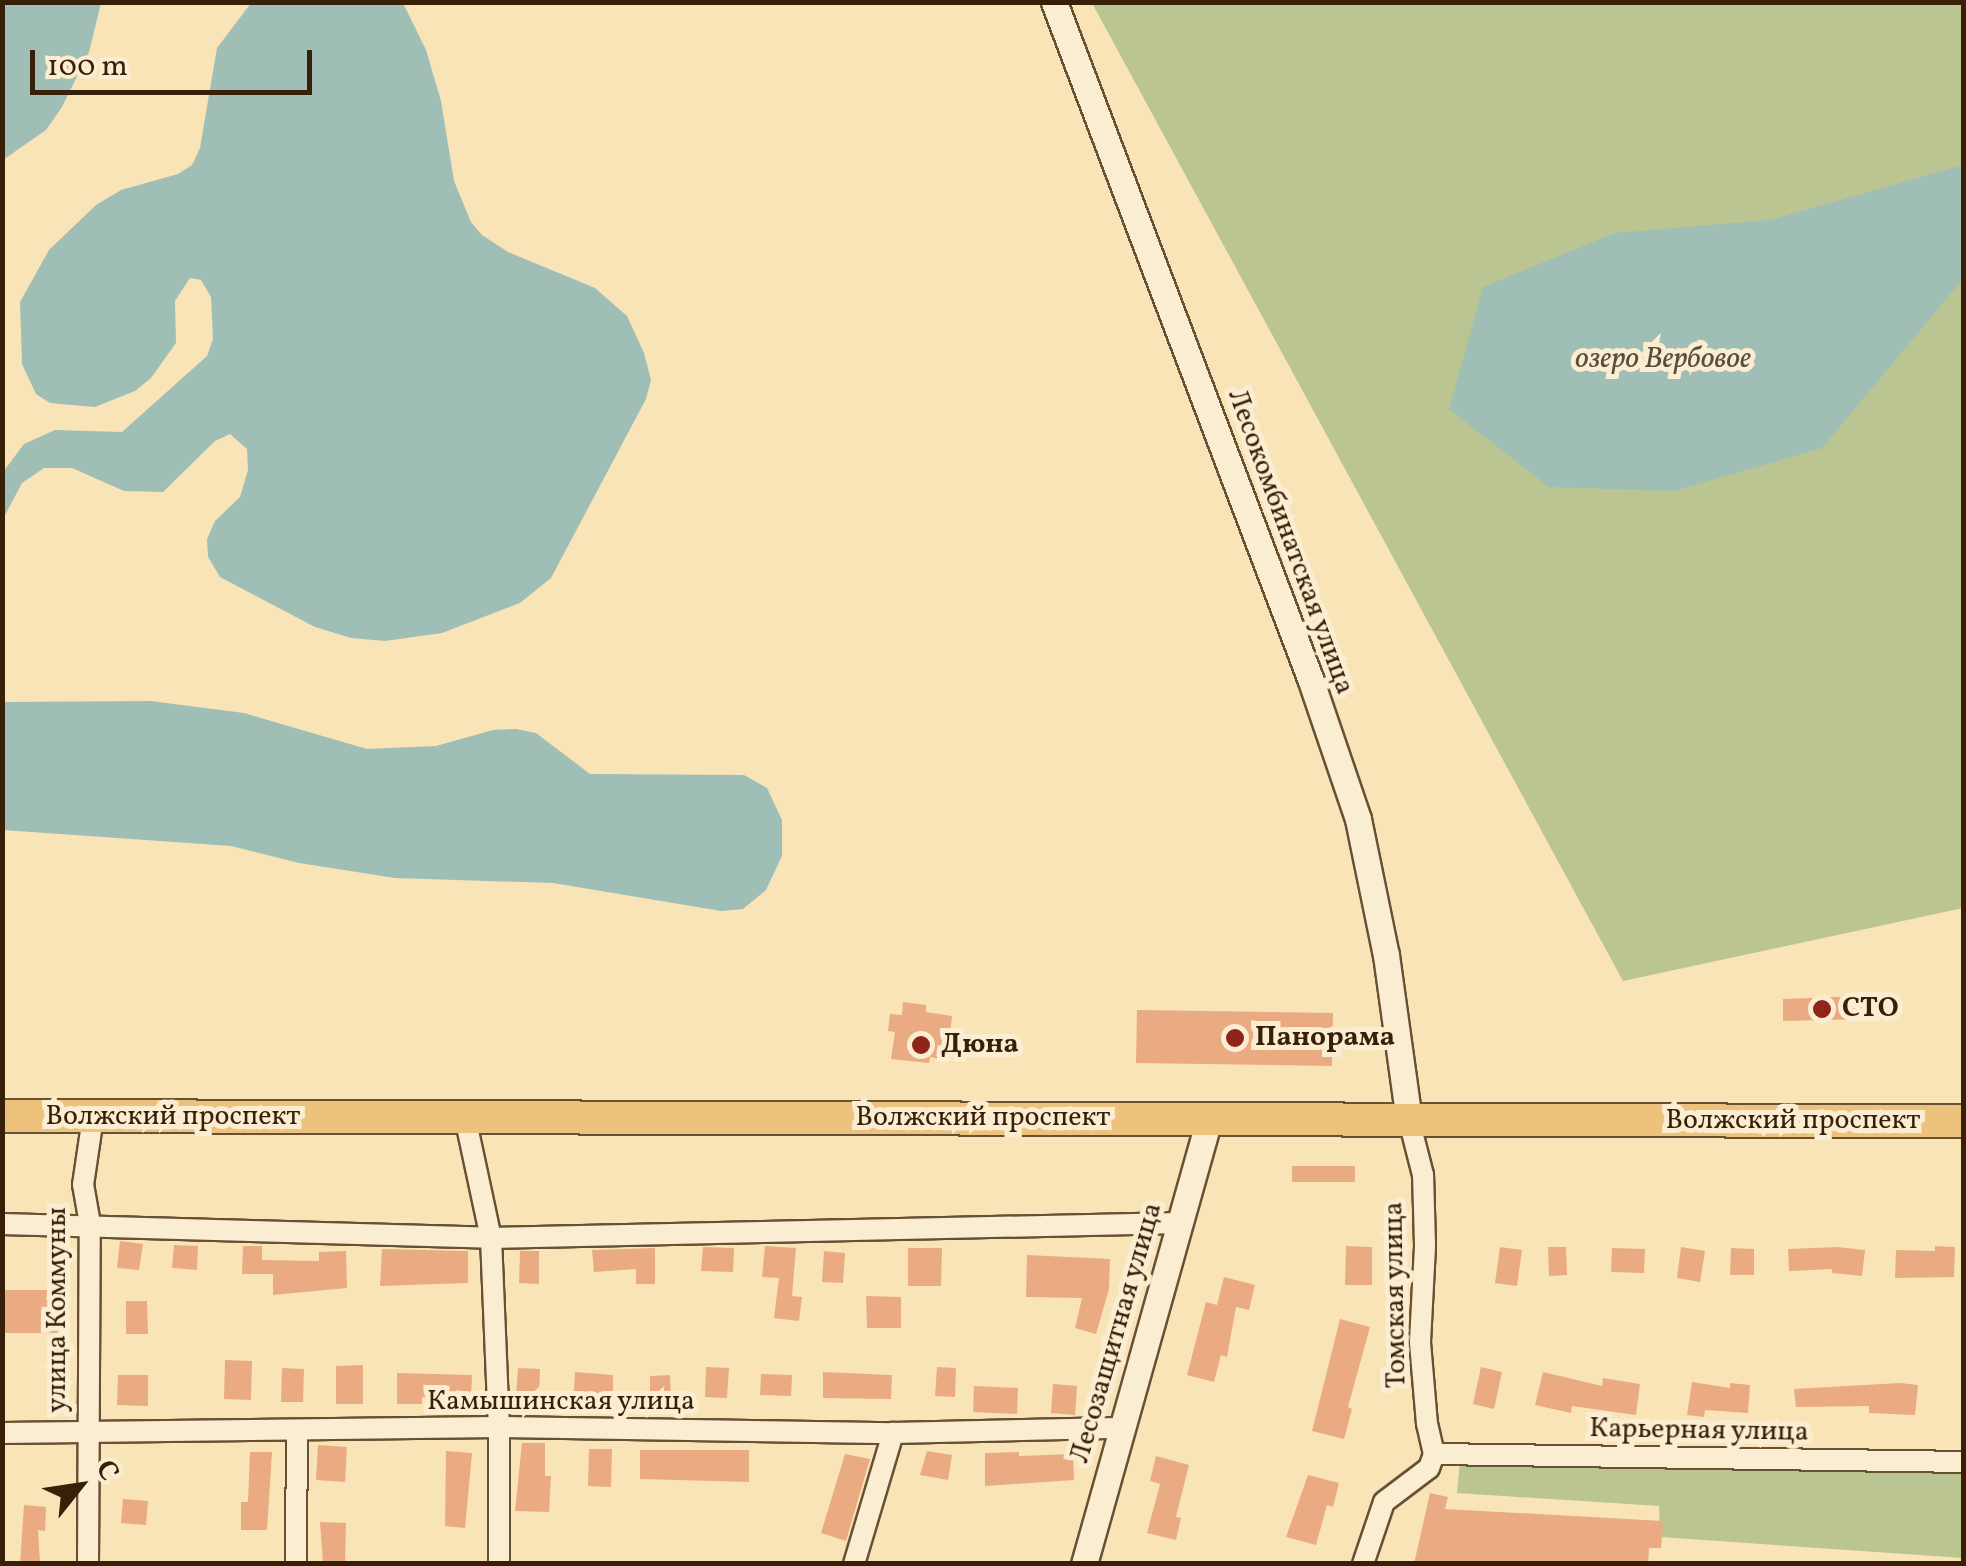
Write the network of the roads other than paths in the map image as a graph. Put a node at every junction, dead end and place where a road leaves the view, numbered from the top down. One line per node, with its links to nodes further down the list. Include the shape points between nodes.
1 (1054, 2): 6 (street, Лесокомбинатская улица, via 1358,819)
2 (2, 1116): 4 (main road, Волжский проспект)
3 (465, 1117): 4 (main road, Волжский проспект); 5 (main road, Волжский проспект); 11 (street)
4 (93, 1118): 9 (street, улица Коммуны, via 83,1185)
5 (1210, 1119): 6 (main road, Волжский проспект); 10 (street, Лесозащитная улица)
6 (1410, 1120): 7 (main road, Волжский проспект); 18 (street, Томская улица, via 1422,1175 1420,1342)
7 (1964, 1121)
8 (2, 1224): 9 (street)
9 (90, 1224): 11 (street); 14 (street, улица Коммуны)
10 (1179, 1224): 11 (street); 13 (street, Лесозащитная улица)
11 (491, 1238): 12 (street)
12 (499, 1428): 15 (street, Камышинская улица); 17 (street, Камышинская улица); 22 (street)
13 (1119, 1428): 17 (street, Камышинская улица); 24 (street, Лесозащитная улица)
14 (86, 1430): 15 (street, Камышинская улица); 16 (street, Камышинская улица); 20 (street, улица Коммуны)
15 (297, 1432): 21 (street)
16 (2, 1433)
17 (893, 1433): 23 (street)
18 (1434, 1454): 19 (street, Карьерная улица); 25 (street, via 1429,1468 1384,1502)
19 (1964, 1462)
20 (88, 1564)
21 (296, 1564)
22 (499, 1564)
23 (854, 1564)
24 (1084, 1564)
25 (1363, 1564)

